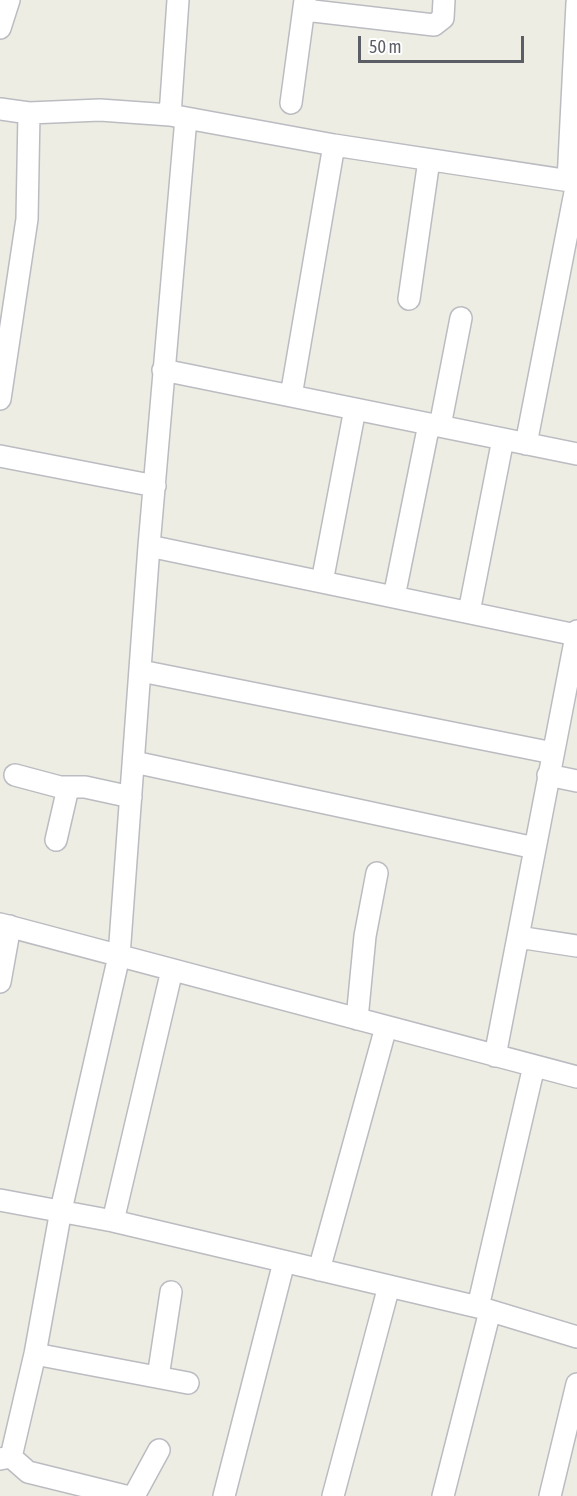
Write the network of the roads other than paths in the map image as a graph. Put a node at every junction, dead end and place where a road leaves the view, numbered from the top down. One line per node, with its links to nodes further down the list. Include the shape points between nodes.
1 (9, 0): 6 (street)
2 (178, 0): 10 (street)
3 (444, 0): 5 (street, via 443,18 434,24)
4 (577, 3): 13 (street)
5 (305, 5): 7 (street)
6 (0, 28)
7 (291, 103)
8 (0, 109): 9 (street)
9 (29, 113): 10 (street, via 100,110); 18 (street, via 27,219)
10 (178, 117): 11 (street); 16 (street)
11 (334, 145): 12 (street); 17 (street)
12 (429, 160): 13 (street); 14 (street)
13 (574, 182): 22 (street)
14 (409, 299)
15 (460, 318): 20 (street)
16 (164, 370): 17 (street); 25 (street)
17 (291, 396): 19 (street)
18 (0, 399)
19 (355, 409): 20 (street); 27 (street)
20 (434, 425): 21 (street); 28 (street)
21 (503, 439): 22 (street); 29 (street)
22 (526, 444): 23 (street)
23 (577, 454)
24 (0, 456): 25 (street)
25 (155, 486): 26 (street)
26 (149, 546): 27 (street); 31 (street)
27 (322, 582): 28 (street)
28 (394, 597): 29 (street)
29 (469, 612): 30 (street)
30 (577, 633): 32 (street)
31 (141, 671): 32 (street); 33 (street)
32 (553, 753): 35 (street)
33 (134, 762): 38 (street); 40 (street)
34 (15, 775): 37 (street)
35 (548, 775): 36 (street); 40 (street)
36 (577, 781)
37 (68, 788): 38 (street, via 85,787); 39 (street)
38 (131, 797): 45 (street)
39 (56, 840)
40 (535, 848): 43 (street)
41 (377, 873): 48 (street, via 365,936)
42 (5, 925): 45 (street); 47 (street)
43 (518, 937): 44 (street); 50 (street)
44 (577, 946)
45 (119, 956): 46 (street); 54 (street)
46 (172, 970): 48 (street); 55 (street)
47 (0, 982)
48 (357, 1019): 49 (street)
49 (386, 1027): 50 (street); 57 (street)
50 (495, 1056): 51 (street)
51 (534, 1066): 52 (street); 60 (street)
52 (577, 1077)
53 (0, 1200): 54 (street)
54 (61, 1210): 55 (street); 62 (street)
55 (113, 1221): 56 (street)
56 (284, 1262): 57 (street); 70 (street)
57 (319, 1270): 58 (street)
58 (389, 1286): 60 (street); 71 (street)
59 (171, 1292): 63 (street)
60 (484, 1309): 61 (street); 72 (street)
61 (577, 1337)
62 (35, 1354): 63 (street); 67 (street)
63 (158, 1377): 64 (street)
64 (188, 1383)
65 (577, 1384): 73 (street)
66 (159, 1450): 69 (street)
67 (5, 1458): 68 (street, via 28,1472)
68 (124, 1496)
69 (134, 1496)
70 (224, 1496)
71 (333, 1496)
72 (443, 1496)
73 (550, 1496)

